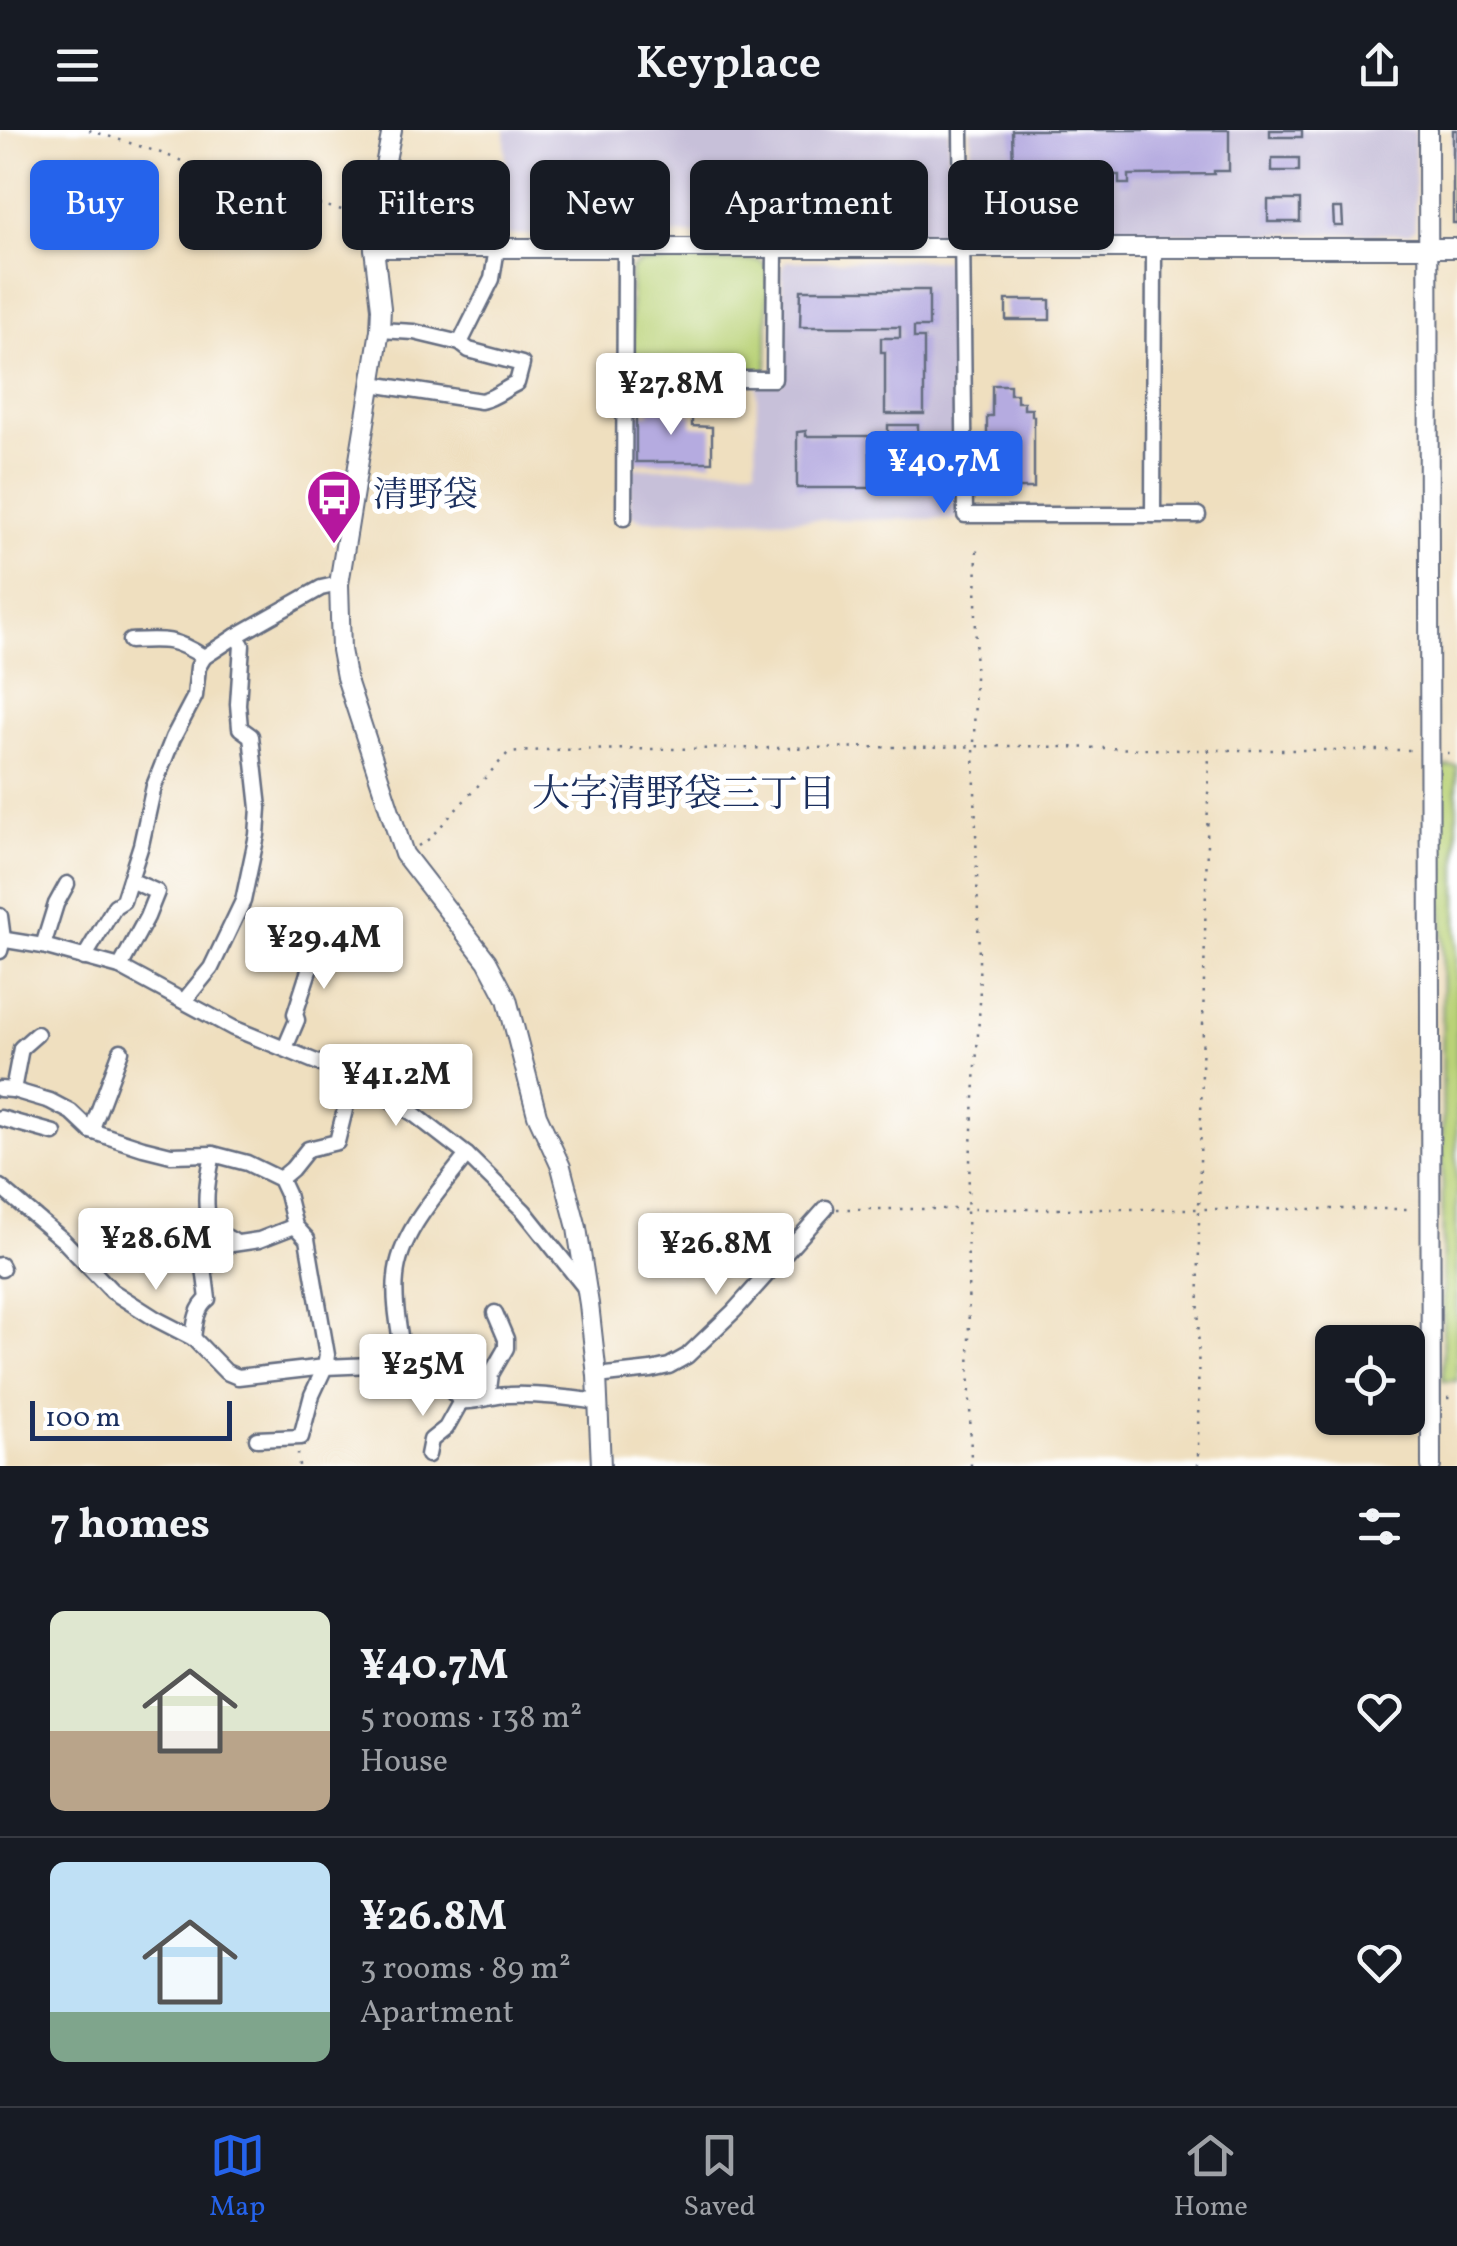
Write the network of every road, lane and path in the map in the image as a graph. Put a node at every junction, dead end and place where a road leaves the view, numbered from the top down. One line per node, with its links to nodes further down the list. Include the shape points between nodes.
1 (89, 130): 7 (path, via 258,190)
2 (392, 130): 5 (street)
3 (961, 130): 6 (street)
4 (1428, 130): 10 (street)
5 (385, 160)
6 (961, 160)
7 (342, 210)
8 (1114, 248): 9 (street)
9 (1154, 248): 10 (street); 21 (street)
10 (1428, 248): 11 (street); 31 (street)
11 (1457, 248)
12 (374, 250): 17 (street)
13 (498, 250): 18 (street, via 492,279)
14 (625, 250): 19 (street)
15 (775, 250): 19 (street, via 774,379)
16 (962, 250): 21 (street, via 965,514)
17 (380, 330): 18 (street); 20 (street)
18 (460, 343): 20 (street, via 522,364 517,383 481,401)
19 (626, 379): 23 (street)
20 (372, 384): 25 (street)
21 (1153, 515): 22 (street)
22 (1198, 515)
23 (624, 518)
24 (976, 544): 29 (path)
25 (339, 584): 26 (street); 32 (street, via 346,677)
26 (236, 636): 28 (street); 41 (street, via 242,645 240,728 251,736 257,836 244,901 210,968)
27 (130, 641): 28 (street, via 181,643)
28 (204, 658): 33 (street, via 195,696 154,786)
29 (974, 747): 30 (path); 32 (path, via 508,753 429,839); 56 (path, via 980,1002)
30 (1209, 749): 31 (path); 55 (path)
31 (1430, 753): 57 (street)
32 (404, 854): 60 (street, via 487,962 507,999 537,1115 561,1167)
33 (130, 880): 39 (street); 40 (street, via 157,892)
34 (67, 884): 37 (street)
35 (0, 916): 36 (street)
36 (1, 943): 37 (street)
37 (42, 946): 39 (street)
38 (297, 950): 43 (street, via 310,966)
39 (84, 958): 40 (street)
40 (120, 967): 41 (street)
41 (184, 1001): 43 (street)
42 (37, 1034): 46 (street, via 21,1048)
43 (285, 1048): 45 (street)
44 (121, 1050): 48 (street)
45 (353, 1077): 51 (street); 52 (street, via 337,1142 308,1148)
46 (6, 1089): 48 (street, via 50,1101)
47 (0, 1118): 49 (street)
48 (91, 1130): 50 (street, via 171,1156)
49 (54, 1133)
50 (212, 1154): 52 (street); 59 (street, via 210,1221)
51 (468, 1155): 60 (street); 63 (street, via 408,1233 398,1261)
52 (280, 1180): 58 (street)
53 (0, 1188): 62 (street, via 112,1292)
54 (826, 1208): 56 (path); 65 (street, via 687,1356 651,1370)
55 (1199, 1208): 56 (path); 57 (path); 73 (path)
56 (967, 1209): 72 (path)
57 (1430, 1209): 74 (street)
58 (295, 1226): 59 (street); 64 (street, via 308,1239)
59 (236, 1242): 62 (street, via 202,1252 208,1299)
60 (587, 1289): 65 (street)
61 (496, 1313): 66 (street, via 506,1348 491,1374)
62 (193, 1338): 64 (street, via 238,1377)
63 (404, 1364): 64 (street); 67 (street, via 432,1370)
64 (325, 1367): 69 (street, via 301,1437)
65 (596, 1376): 68 (street)
66 (488, 1397): 67 (street); 68 (street)
67 (461, 1401): 70 (street, via 431,1440)
68 (598, 1402): 71 (street)
69 (257, 1439)
70 (428, 1455)
71 (601, 1466)
72 (971, 1466)
73 (1198, 1466)
74 (1431, 1466)

